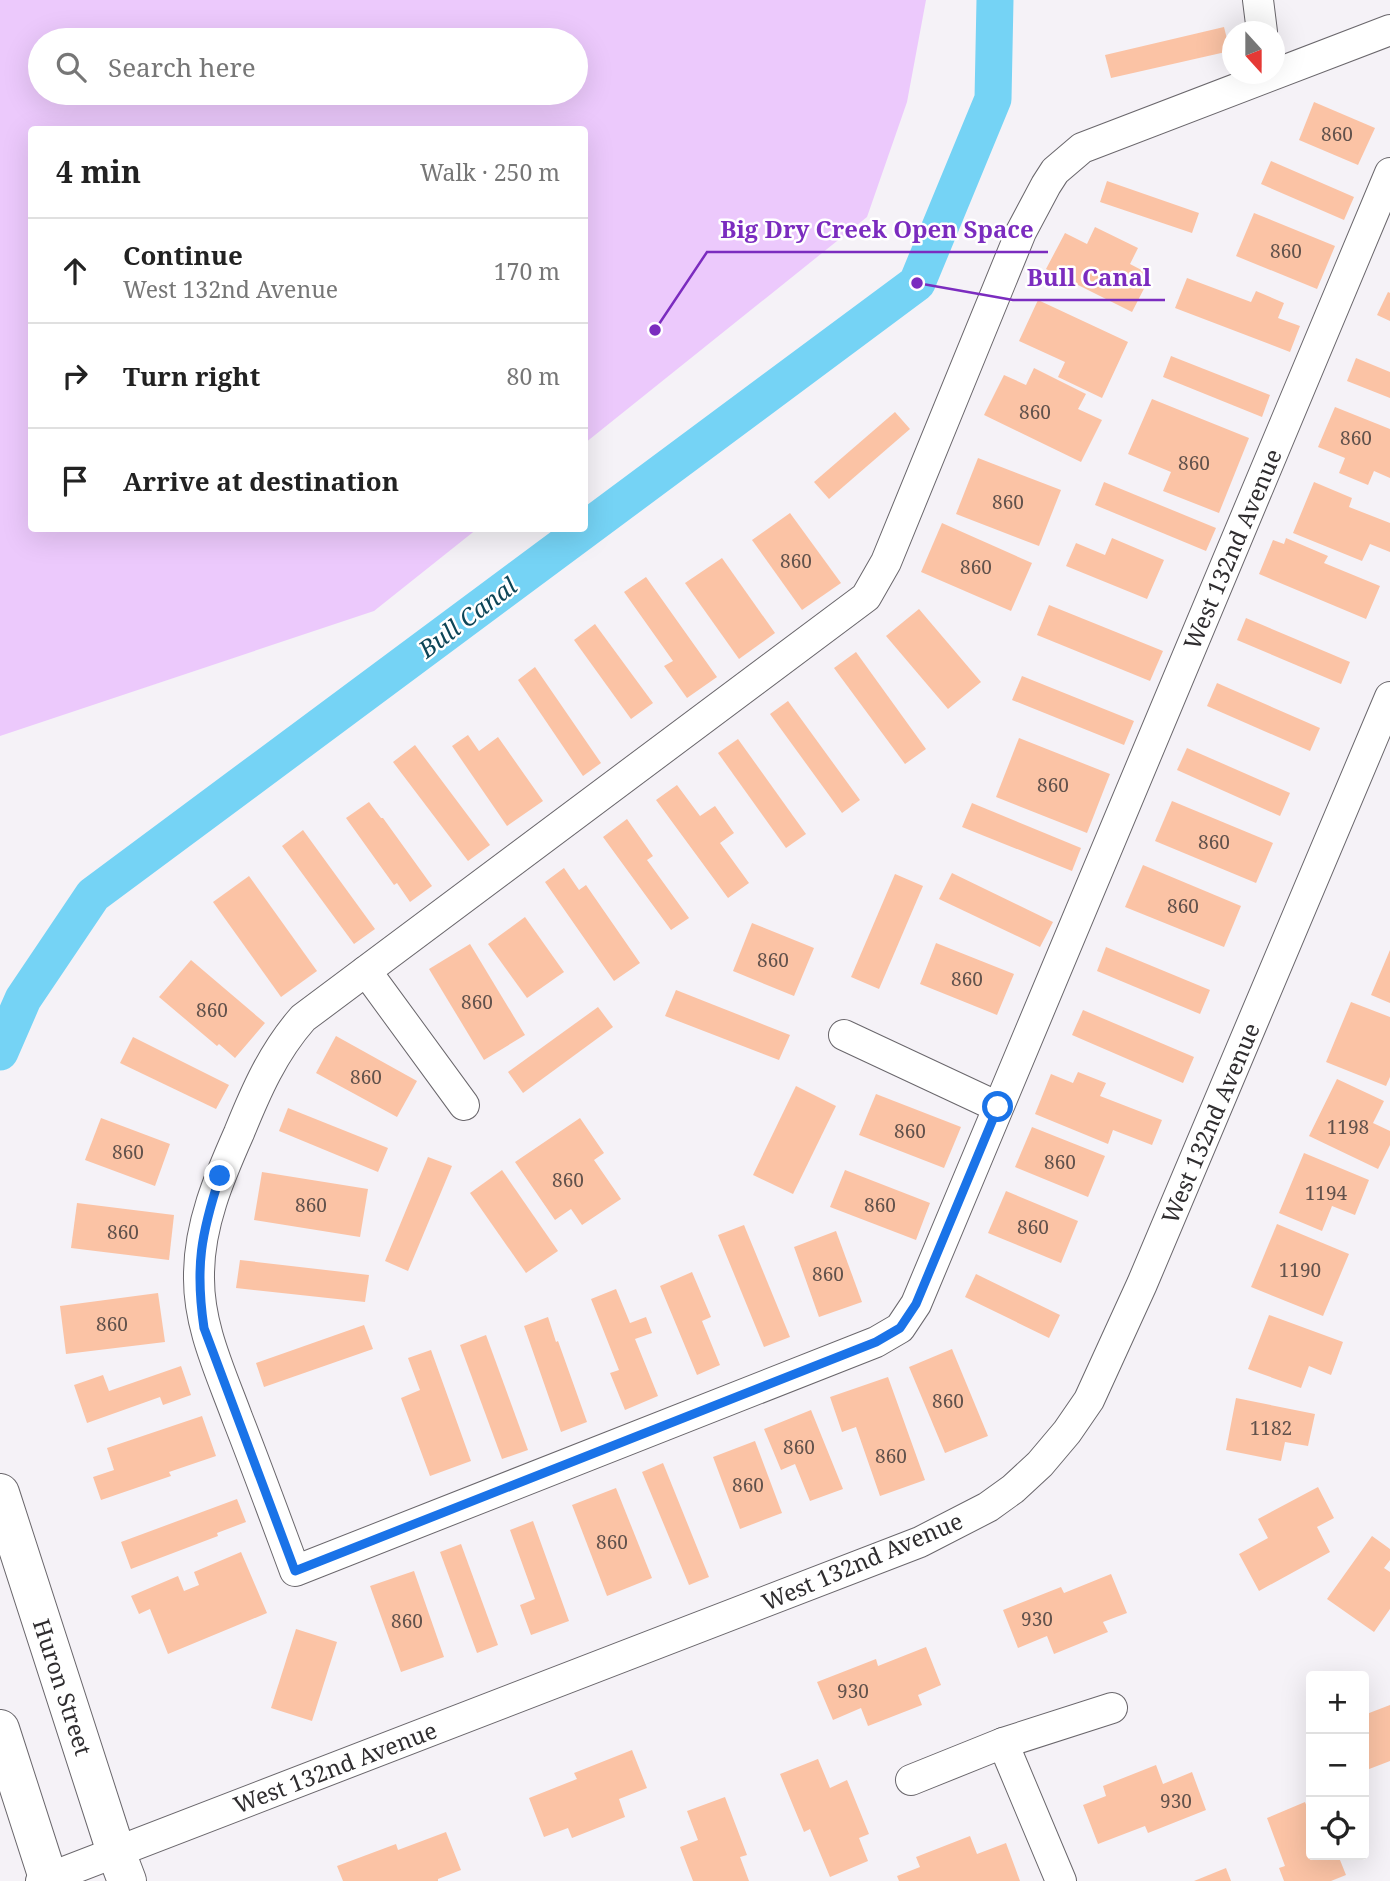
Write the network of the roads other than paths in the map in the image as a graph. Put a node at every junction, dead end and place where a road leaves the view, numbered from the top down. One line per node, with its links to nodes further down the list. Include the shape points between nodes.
1 (1258, 0): 2 (street)
2 (1261, 21)
3 (1390, 30): 4 (street)
4 (1285, 70)
5 (1247, 84): 8 (street, via 1082,148 1055,171 1021,232 886,562 866,597)
6 (1390, 173): 11 (street, West 132nd Avenue)
7 (1390, 697): 17 (street, West 132nd Avenue, via 1089,1400 1049,1454 1013,1489 920,1542)
8 (366, 971): 10 (street); 11 (street, West 132nd Avenue, via 303,1018 269,1066 220,1176 200,1247 204,1328 295,1571 876,1342 900,1328 916,1304)
9 (844, 1035): 11 (street)
10 (464, 1105)
11 (998, 1107)
12 (0, 1493): 17 (main road, Huron Street)
13 (1112, 1708): 15 (street)
14 (0, 1729): 18 (main road)
15 (1003, 1743): 16 (street); 19 (street)
16 (911, 1780)
17 (121, 1866): 18 (street, West 132nd Avenue)
18 (46, 1880)
19 (1061, 1881)

